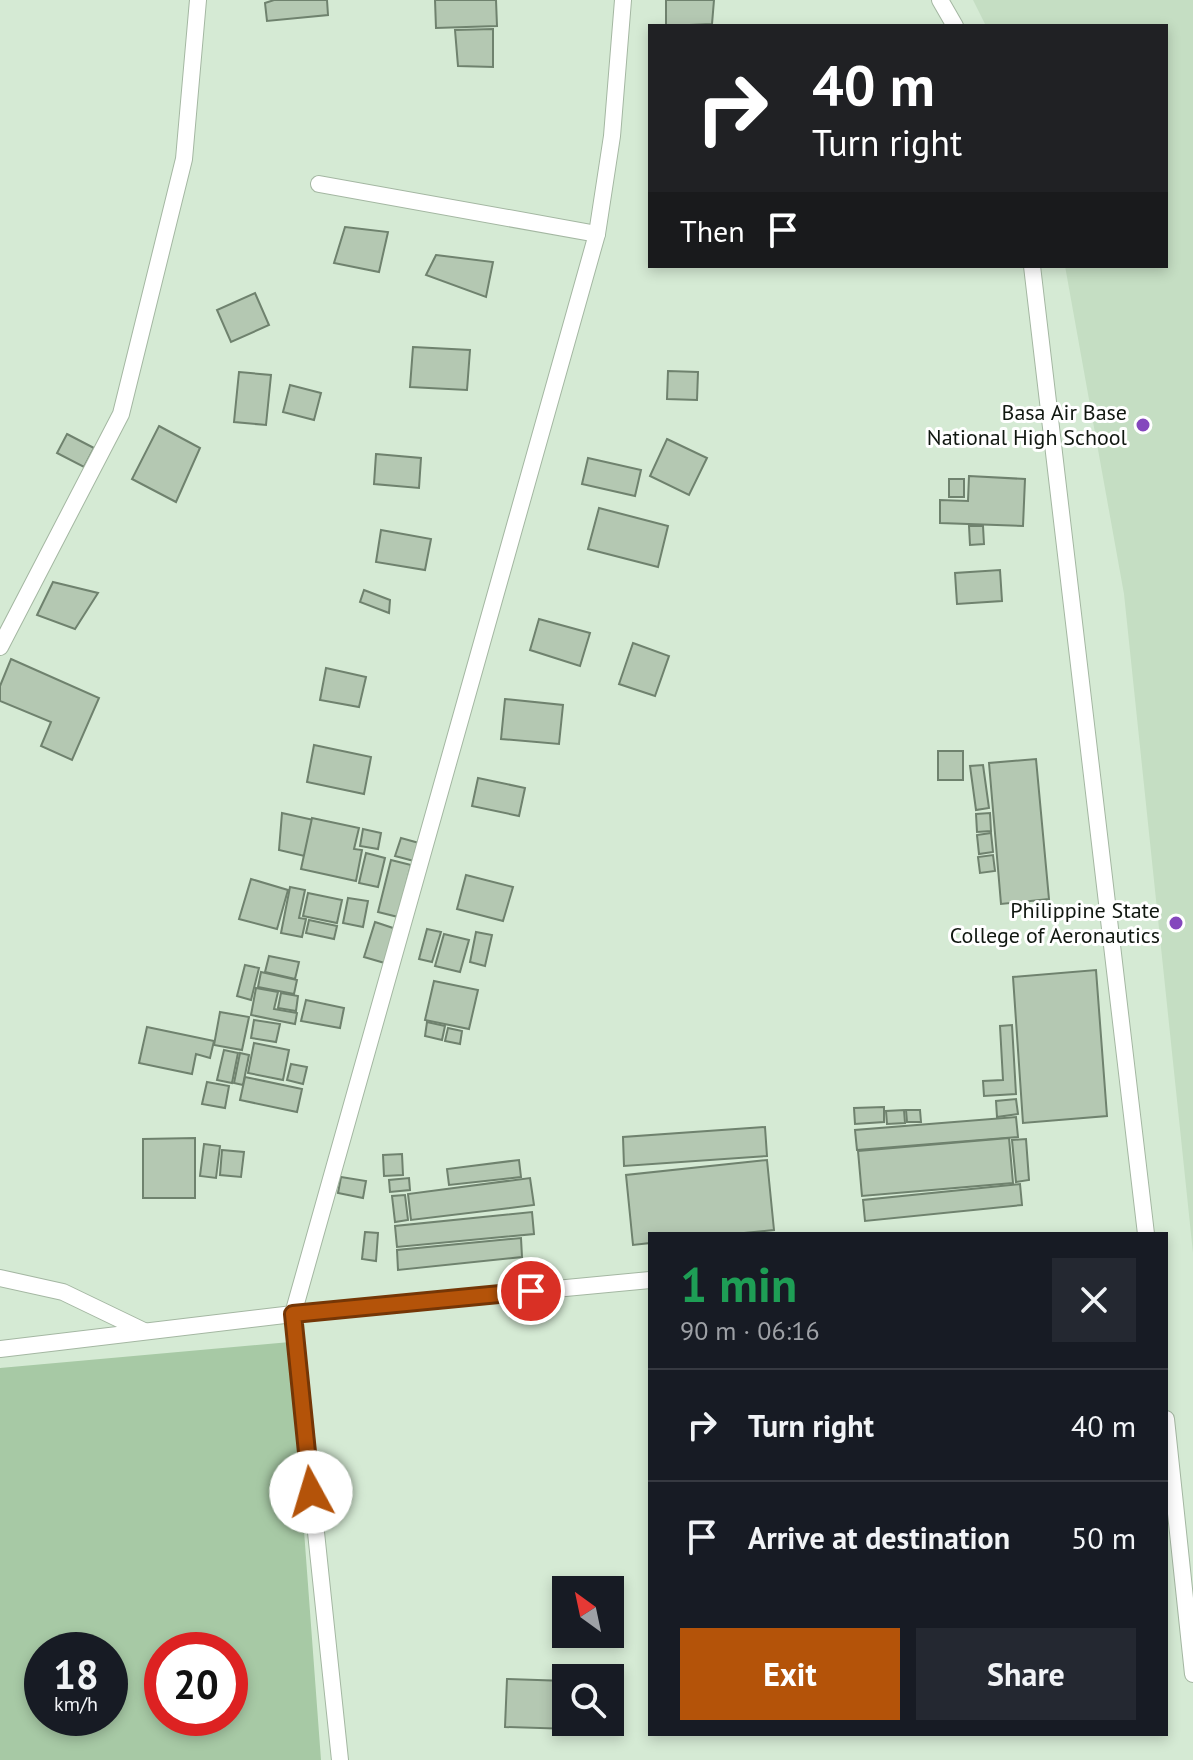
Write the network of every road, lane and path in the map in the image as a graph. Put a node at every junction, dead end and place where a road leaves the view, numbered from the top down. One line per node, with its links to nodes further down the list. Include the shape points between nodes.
1 (198, 0): 8 (lane, via 184,159 121,414)
2 (623, 0): 6 (lane, via 612,136)
3 (940, 0): 4 (lane)
4 (954, 24)
5 (319, 184): 6 (lane)
6 (597, 234): 12 (lane)
7 (1032, 268): 9 (lane)
8 (0, 647)
9 (1146, 1232)
10 (0, 1278): 13 (lane, via 63,1292)
11 (648, 1280): 12 (lane)
12 (293, 1314): 13 (lane); 17 (lane)
13 (145, 1332): 14 (lane)
14 (0, 1349)
15 (1168, 1438): 16 (lane)
16 (1193, 1674)
17 (340, 1760)

